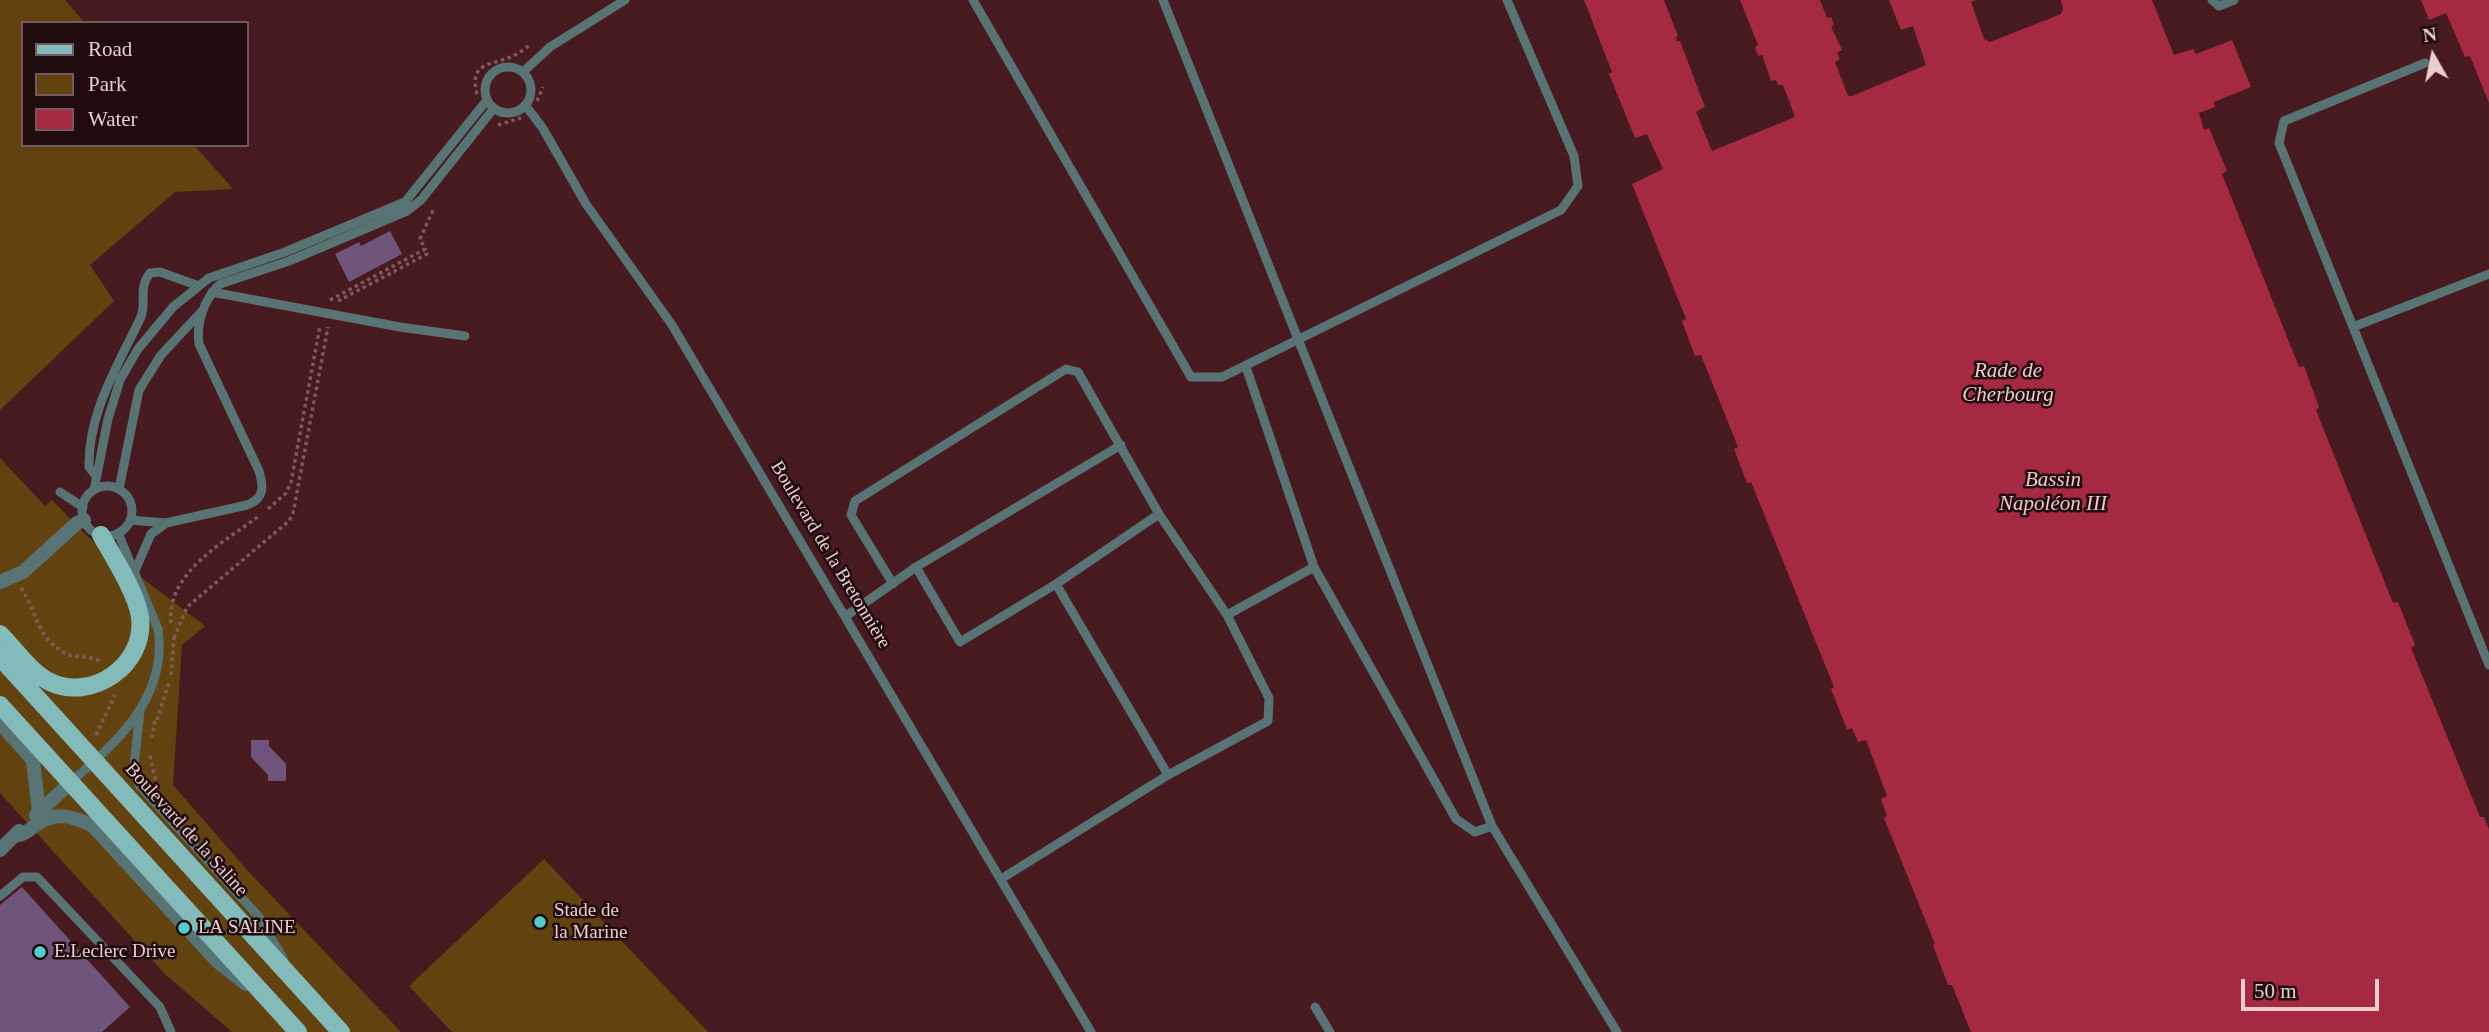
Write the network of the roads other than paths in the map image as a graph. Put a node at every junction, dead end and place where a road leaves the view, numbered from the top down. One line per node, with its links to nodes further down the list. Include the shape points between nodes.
1 (625, 0): 8 (lane, via 550,47)
2 (973, 0): 18 (lane, via 1191,377 1222,377)
3 (1163, 0): 17 (lane)
4 (1507, 0): 17 (lane, via 1574,156 1578,186 1561,210)
5 (2212, 0): 6 (lane, via 2219,6)
6 (2234, 0)
7 (2425, 63): 15 (lane, via 2284,121 2279,143)
8 (523, 72): 9 (lane, via 504,67 491,74 485,88); 10 (lane, via 531,88)
9 (490, 104): 10 (lane, via 508,113); 12 (lane, via 405,202 307,244 209,278); 13 (lane, via 421,200 407,211 220,284)
10 (525, 105): 36 (lane, Boulevard de la Bretonnière, via 586,204 672,325)
11 (2489, 274): 15 (lane)
12 (199, 286): 20 (lane, via 173,307 120,380); 20 (lane, via 160,272 150,273 142,282 141,317 109,379 93,428 89,467)
13 (212, 292): 14 (lane); 16 (lane)
14 (204, 309): 21 (lane, via 160,355 139,390); 27 (lane, via 200,344 259,471 262,492 247,505)
15 (2353, 327): 39 (lane)
16 (464, 336)
17 (1297, 341): 18 (lane); 47 (lane)
18 (1246, 367): 30 (lane)
19 (1121, 445): 25 (lane); 29 (lane); 33 (lane, via 1078,372 1066,369 855,501 850,515)
20 (96, 476): 22 (lane)
21 (118, 489): 22 (lane); 26 (lane, via 131,506)
22 (94, 490): 24 (lane)
23 (60, 492): 24 (lane)
24 (83, 513): 28 (lane, via 91,530); 32 (street, via 77,523)
25 (1159, 514): 34 (lane); 35 (lane)
26 (130, 520): 27 (lane); 28 (lane)
27 (166, 523): 31 (lane, via 151,534)
28 (110, 534): 31 (lane); 37 (main road, via 140,619 133,655 113,684 75,688 51,682)
29 (916, 567): 33 (lane); 34 (lane, via 960,642)
30 (1314, 567): 35 (lane); 47 (lane, via 1456,818 1475,832)
31 (134, 573): 41 (lane, via 161,644 157,674)
32 (7, 580)
33 (892, 584): 36 (lane)
34 (1056, 584): 44 (lane)
35 (1227, 615): 44 (lane, via 1269,698 1268,721)
36 (846, 616): 50 (lane, Boulevard de la Bretonnière)
37 (0, 634)
38 (0, 657): 43 (main road, Boulevard de la Saline)
39 (2489, 665)
40 (0, 705): 45 (main road)
41 (140, 711): 43 (lane); 52 (lane, via 138,783 259,917)
42 (0, 723): 46 (street, via 33,760)
43 (95, 761): 45 (lane); 52 (main road, Boulevard de la Saline)
44 (1168, 775): 50 (lane)
45 (71, 782): 46 (street); 54 (main road)
46 (39, 812): 48 (street)
47 (1492, 827): 55 (lane)
48 (15, 836): 49 (street); 54 (street, via 57,816 75,817 93,826 217,961)
49 (0, 850)
50 (1001, 879): 59 (lane, Boulevard de la Bretonnière)
51 (0, 896): 56 (lane, via 23,877 37,877 160,1007)
52 (300, 987): 58 (main road, Boulevard de la Saline)
53 (1315, 1007): 60 (lane)
54 (276, 1008): 57 (main road)
55 (1611, 1030)
56 (171, 1032)
57 (298, 1032)
58 (341, 1032)
59 (1091, 1032)
60 (1330, 1032)

